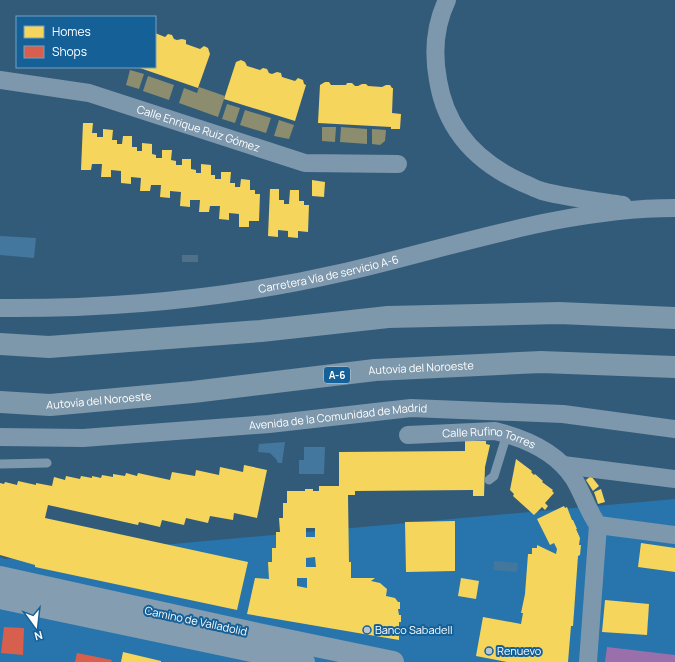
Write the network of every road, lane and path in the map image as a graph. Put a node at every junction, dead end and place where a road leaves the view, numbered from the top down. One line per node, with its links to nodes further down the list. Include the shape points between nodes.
1 (447, 0): 4 (street, via 438,26 435,65 444,105 454,126 472,149 506,175 540,191 576,199)
2 (0, 80): 3 (street, Calle Enrique Ruiz Gómez, via 89,93 305,163)
3 (398, 164)
4 (651, 208): 5 (street); 6 (street, Carretera Vía de servicio A-6, via 567,218 468,240 345,272 206,297 128,304)
5 (675, 208)
6 (0, 308)
7 (670, 317): 8 (highway, via 559,313 388,317 261,331 56,346)
8 (0, 344)
9 (675, 367): 10 (highway, Autovía del Noroeste / A-6, via 541,362 375,370 193,392 50,405)
10 (0, 402)
11 (675, 429): 14 (street, Avenida de la Comunidad de Madrid, via 563,414 411,408 269,424 91,437)
12 (507, 434): 13 (street, Calle Rufino Torres, via 495,431); 17 (street, Calle Rufino Torres, via 534,444); 19 (lane, via 494,476)
13 (408, 435)
14 (0, 437)
15 (47, 463): 16 (lane)
16 (0, 464)
17 (563, 465): 18 (street, Calle Rufino Torres); 20 (street, Calle Rufino Torres)
18 (675, 479)
19 (489, 480)
20 (598, 525): 21 (street); 26 (street)
21 (675, 535)
22 (0, 577): 25 (street, Camino de Valladolid)
23 (3, 600): 24 (street, Camino de Valladolid)
24 (304, 662)
25 (393, 662)
26 (588, 662)

